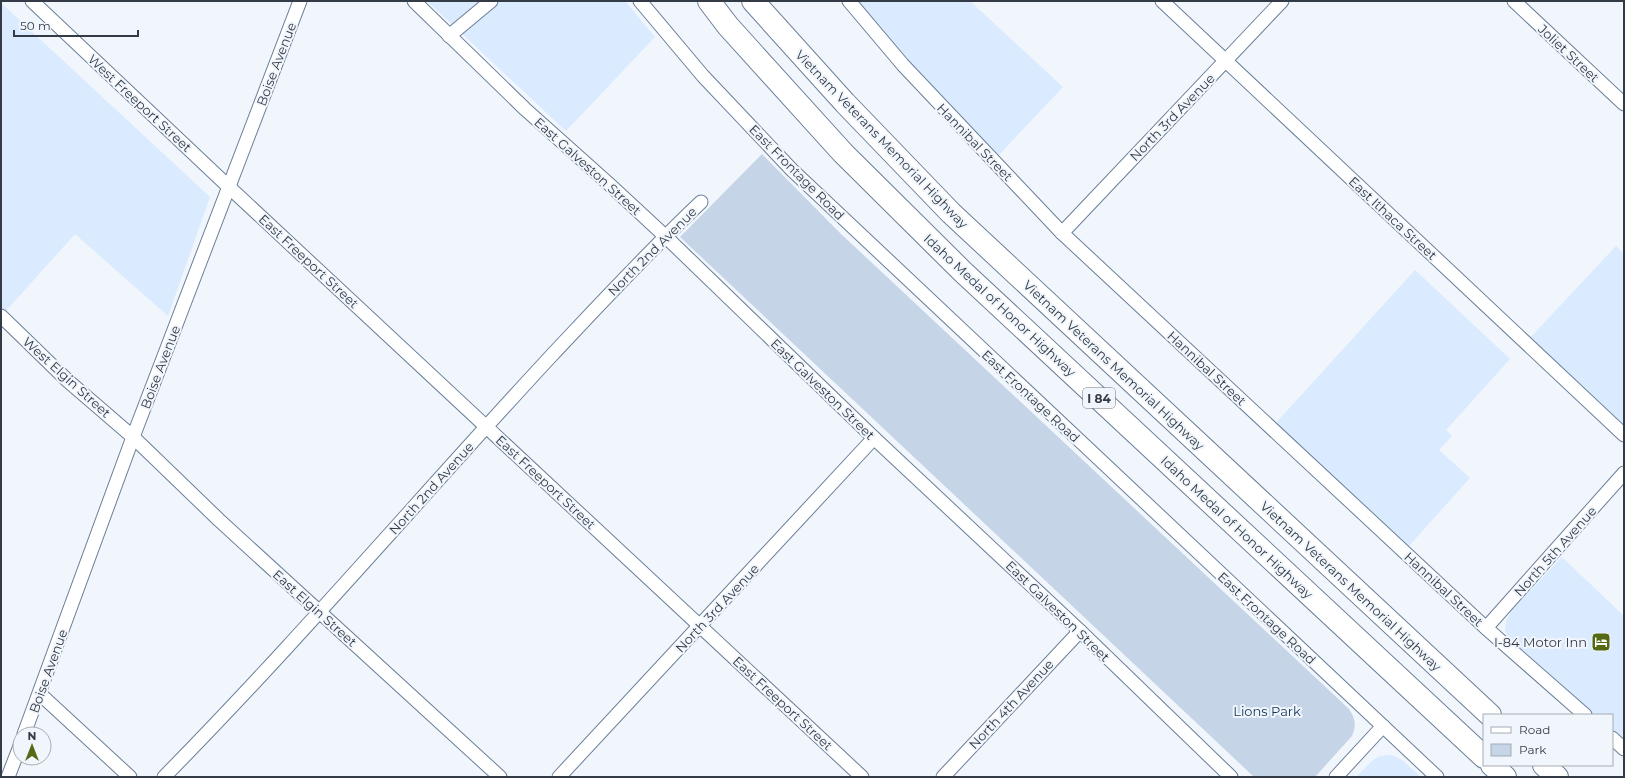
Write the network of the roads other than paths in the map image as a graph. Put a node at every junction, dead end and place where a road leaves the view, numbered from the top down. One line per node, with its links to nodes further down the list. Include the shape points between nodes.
1 (32, 1): 17 (street, West Freeport Street)
2 (300, 1): 17 (street, Boise Avenue)
3 (414, 1): 14 (street, East Galveston Street)
4 (491, 1): 14 (street)
5 (640, 1): 35 (street, East Frontage Road, via 703,76 792,170)
6 (700, 1): 13 (highway)
7 (709, 1): 13 (highway, Idaho Medal of Honor Highway / I 84)
8 (754, 1): 32 (highway, Vietnam Veterans Memorial Highway / I 84, via 845,103 951,213)
9 (849, 1): 19 (street, Hannibal Street, via 902,65)
10 (1162, 1): 15 (street, East Ithaca Street)
11 (1282, 1): 15 (street, North 3rd Avenue)
12 (1514, 1): 16 (street, Joliet Street)
13 (728, 26): 38 (highway, Idaho Medal of Honor Highway / I 84, via 843,154 963,272)
14 (449, 36): 20 (street, East Galveston Street)
15 (1226, 61): 19 (street, North 3rd Avenue); 23 (street, East Ithaca Street)
16 (1624, 104)
17 (230, 188): 22 (street, East Freeport Street); 24 (street, Boise Avenue)
18 (701, 202): 20 (street, North 2nd Avenue)
19 (1062, 233): 29 (street, Hannibal Street)
20 (665, 236): 22 (street, North 2nd Avenue); 25 (street, East Galveston Street)
21 (1, 316): 24 (street, West Elgin Street, via 68,381)
22 (486, 426): 27 (street, North 2nd Avenue); 28 (street, East Freeport Street)
23 (1624, 434)
24 (133, 437): 27 (street, East Elgin Street); 31 (street, Boise Avenue)
25 (874, 438): 28 (street, North 3rd Avenue); 30 (street, East Galveston Street)
26 (1624, 473): 29 (street, North 5th Avenue)
27 (320, 612): 44 (street, North 2nd Avenue); 45 (street, East Elgin Street)
28 (700, 626): 46 (street, North 3rd Avenue); 47 (street, East Freeport Street)
29 (1486, 628): 33 (street, Hannibal Street)
30 (1080, 631): 48 (street, North 4th Avenue); 49 (street, East Galveston Street)
31 (40, 694): 34 (street, Boise Avenue); 43 (street)
32 (1489, 714)
33 (1585, 714)
34 (27, 726)
35 (1383, 726): 50 (street); 51 (street, East Frontage Road)
36 (1613, 739): 37 (street)
37 (1624, 749)
38 (1483, 756)
39 (12, 766): 42 (street)
40 (1493, 766): 52 (highway)
41 (1545, 766): 53 (highway)
42 (8, 777)
43 (130, 777)
44 (164, 777)
45 (500, 777)
46 (560, 777)
47 (862, 777)
48 (943, 777)
49 (1231, 777)
50 (1336, 777)
51 (1437, 777)
52 (1505, 777)
53 (1557, 777)

